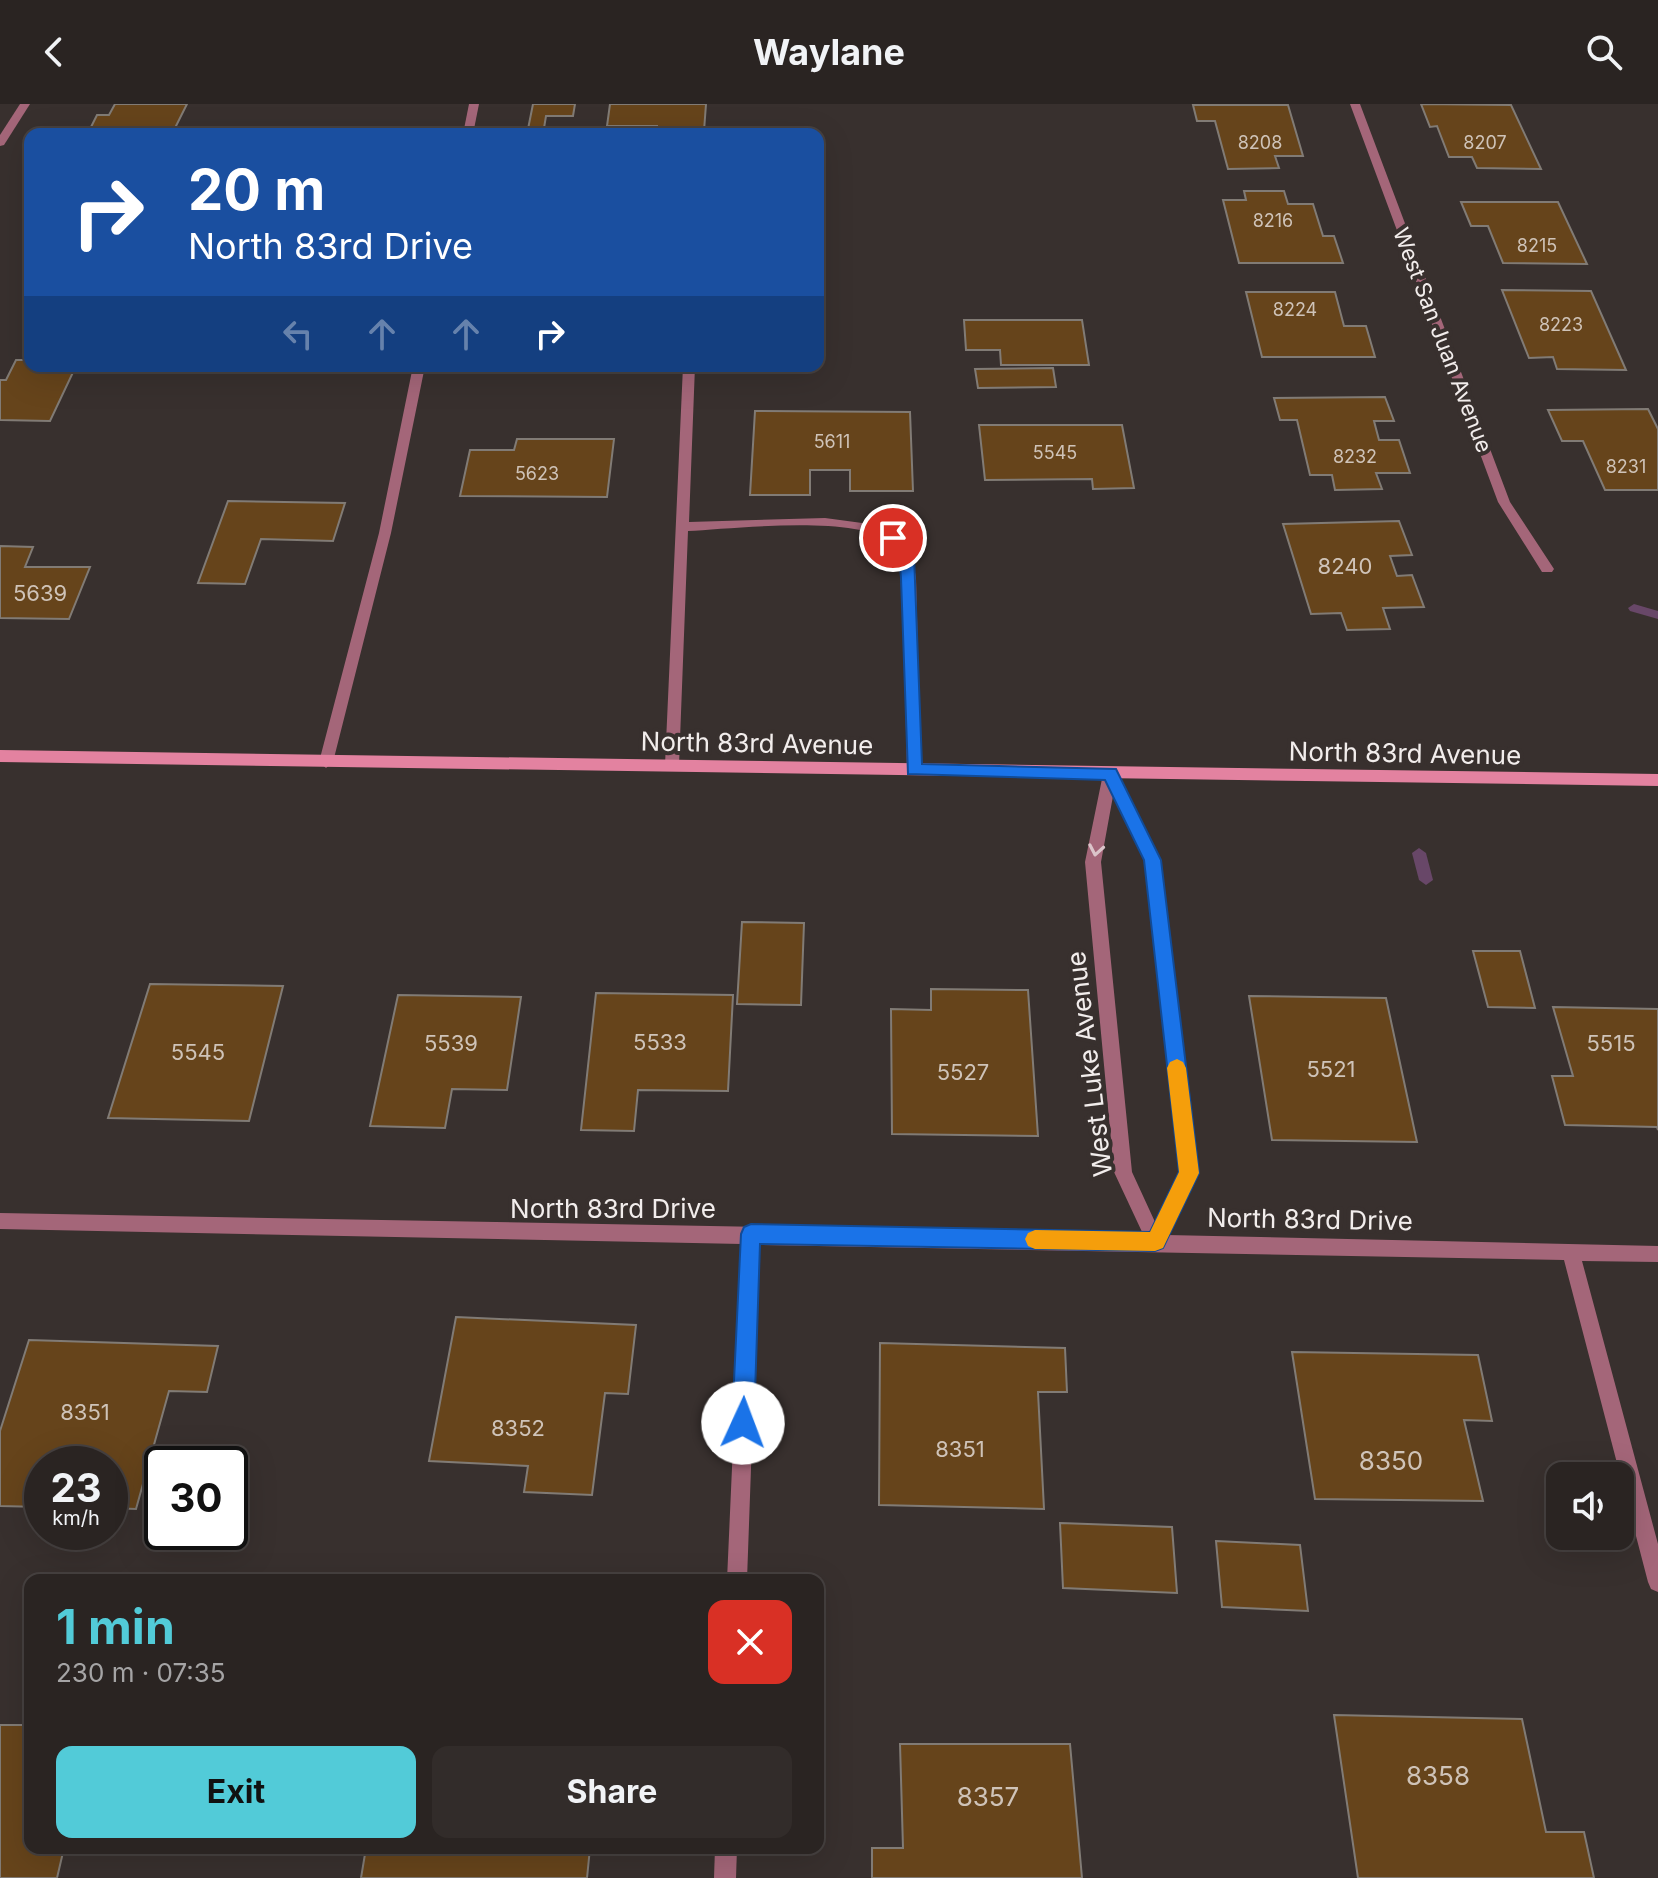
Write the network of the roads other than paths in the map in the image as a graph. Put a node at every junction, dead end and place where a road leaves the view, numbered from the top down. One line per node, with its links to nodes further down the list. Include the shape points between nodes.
1 (25, 104): 5 (street)
2 (474, 104): 4 (street)
3 (1355, 104): 9 (street, West San Juan Avenue, via 1504,502)
4 (469, 128)
5 (0, 143)
6 (418, 372): 11 (street, via 385,533)
7 (689, 372): 8 (street)
8 (683, 527): 12 (street); 13 (street, via 840,523 878,529 893,538 906,555 909,578)
9 (1547, 569)
10 (0, 756): 11 (main road, North 83rd Avenue)
11 (326, 762): 12 (main road, North 83rd Avenue)
12 (672, 765): 13 (main road, North 83rd Avenue)
13 (914, 770): 14 (main road, North 83rd Avenue)
14 (1110, 774): 15 (main road, North 83rd Avenue); 18 (street, West Luke Avenue, one-way to 18, via 1093,862 1123,1172); 18 (street, via 1152,860 1189,1173)
15 (1658, 780)
16 (0, 1221): 17 (street, North 83rd Drive, via 435,1233)
17 (751, 1234): 18 (street, North 83rd Drive); 21 (street)
18 (1155, 1241): 19 (street, North 83rd Drive)
19 (1571, 1252): 20 (street, North 83rd Drive); 22 (street)
20 (1658, 1254)
21 (737, 1574)
22 (1658, 1582)
23 (726, 1854): 24 (street)
24 (725, 1878)

